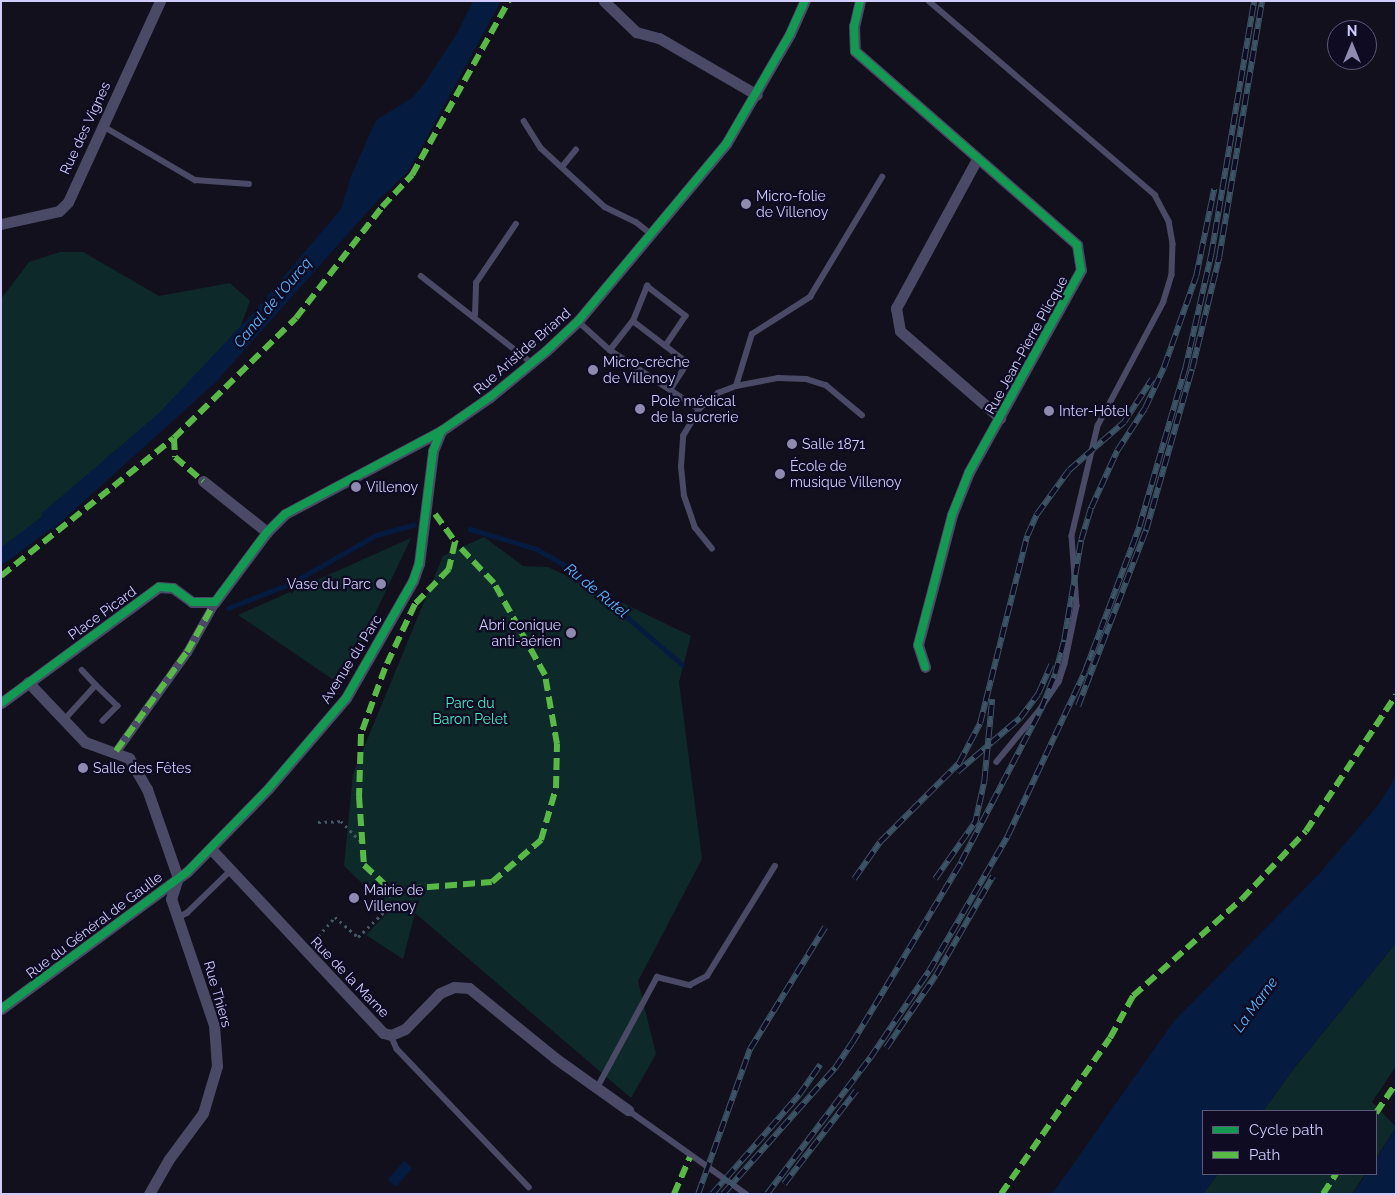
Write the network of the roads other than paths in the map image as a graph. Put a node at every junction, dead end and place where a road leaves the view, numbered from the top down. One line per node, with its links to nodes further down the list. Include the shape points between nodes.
1 (160, 1): 8 (street, Rue des Vignes)
2 (604, 1): 6 (street, via 636,32 659,38)
3 (805, 1): 6 (street, Rue Aristide Briand)
4 (860, 1): 10 (street, Rue Jean-Pierre Plicque, via 854,26 855,51)
5 (929, 1): 42 (lane, via 1155,195 1169,221 1173,244 1172,275 1164,302 1098,426 1072,536 1077,606 1059,682 1042,709)
6 (756, 95): 16 (street, Rue Aristide Briand, via 726,144)
7 (524, 121): 11 (lane, via 541,148)
8 (103, 126): 13 (lane, via 196,180); 14 (street, Rue des Vignes, via 68,202 59,211)
9 (576, 150): 11 (lane)
10 (977, 159): 28 (street, Rue Jean-Pierre Plicque, via 896,308 900,331); 28 (street, Rue Jean-Pierre Plicque, via 1077,245 1081,270)
11 (562, 167): 16 (lane, via 605,207 636,222)
12 (882, 176): 24 (lane, via 810,297 752,334)
13 (249, 184)
14 (1, 224)
15 (516, 224): 18 (lane, via 476,283)
16 (650, 233): 19 (street, Rue Aristide Briand)
17 (421, 276): 18 (lane)
18 (474, 315): 23 (lane)
19 (578, 321): 22 (lane); 23 (street, Rue Aristide Briand)
20 (633, 321): 21 (lane); 21 (lane, via 647,286 686,316); 22 (lane)
21 (666, 346): 25 (lane, via 688,363)
22 (610, 350): 25 (lane)
23 (532, 363): 29 (street, Rue Aristide Briand, via 490,397)
24 (736, 386): 26 (lane, via 718,393); 27 (lane, via 778,378 806,379 826,385)
25 (671, 389): 26 (lane)
26 (699, 408): 32 (lane, via 683,436 681,466 684,496 696,528)
27 (862, 415)
28 (1000, 418): 34 (street, Rue Jean-Pierre Plicque, via 969,472 952,515 918,645)
29 (440, 430): 31 (street, Rue Aristide Briand, via 304,502); 43 (street, Avenue du Parc, via 432,450 418,564 413,581 346,698 268,789)
30 (204, 480): 31 (street)
31 (267, 532): 33 (street, Rue Aristide Briand)
32 (712, 549)
33 (215, 602): 36 (street, Place Picard, via 192,602 173,588 159,587); 41 (street, via 186,652)
34 (925, 667)
35 (82, 670): 37 (lane)
36 (28, 682): 38 (street, Place Picard); 39 (street)
37 (96, 685): 39 (lane); 40 (lane, via 118,706)
38 (1, 703)
39 (64, 720): 41 (street, via 85,742)
40 (103, 721)
41 (110, 750): 46 (street, via 130,758 147,789)
42 (997, 762)
43 (211, 848): 45 (street, Rue de la Marne); 46 (street, Avenue du Parc)
44 (775, 866): 50 (lane, via 707,976 690,985 657,977)
45 (232, 870): 47 (lane, via 187,913); 49 (street, Rue de la Marne, via 304,952 383,1033)
46 (178, 878): 47 (street, Rue Thiers, via 171,899); 48 (street, Rue du Général de Gaulle)
47 (177, 918): 53 (street, Rue Thiers, via 214,1025 218,1066 203,1113 169,1158)
48 (1, 1009)
49 (392, 1035): 50 (street, Rue de la Marne, via 405,1028 440,993 454,987 469,988); 52 (lane, via 397,1049)
50 (597, 1088): 51 (street, Rue de la Marne)
51 (628, 1110): 54 (lane)
52 (529, 1187)
53 (149, 1194)
54 (746, 1194)

